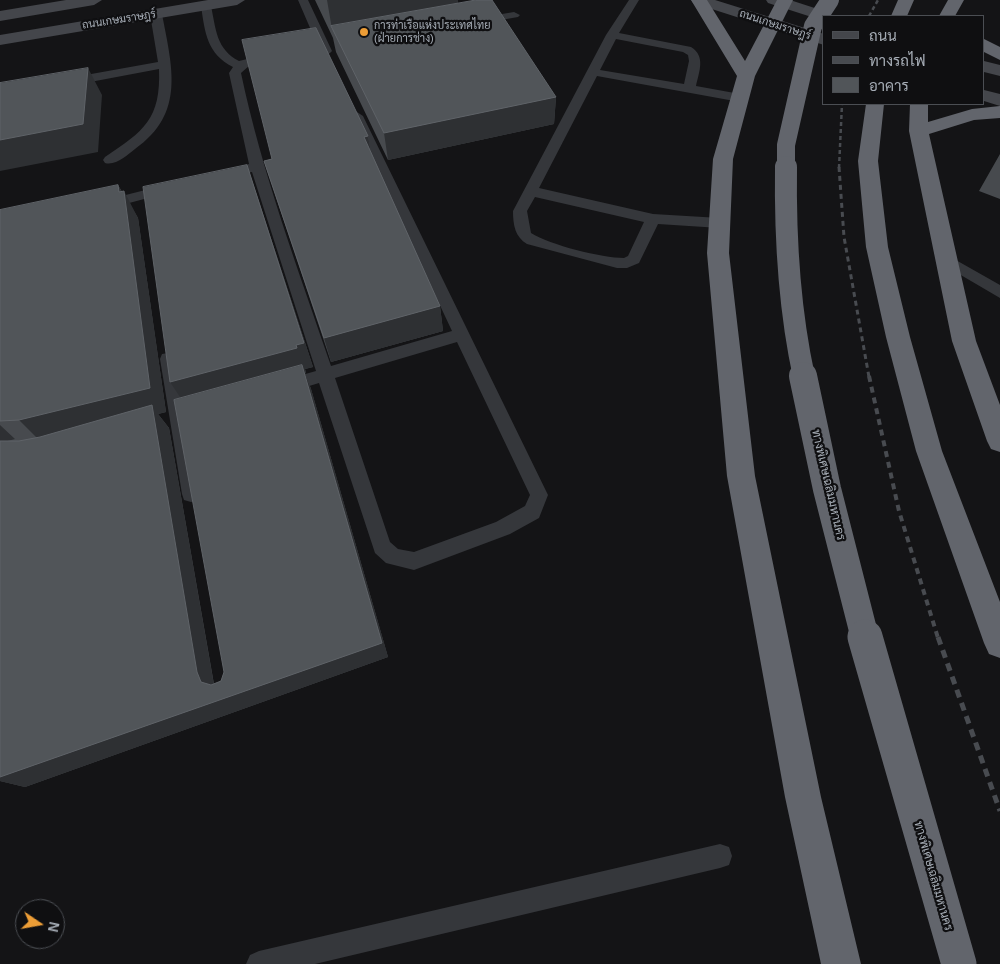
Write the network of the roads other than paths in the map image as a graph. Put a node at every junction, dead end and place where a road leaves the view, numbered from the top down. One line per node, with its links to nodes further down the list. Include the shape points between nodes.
1 (94, 0): 14 (street, ถนนเกษมราษฎร์)
2 (237, 0): 9 (street, ถนนเกษมราษฎร์)
3 (303, 0): 25 (lane)
4 (634, 0): 17 (lane)
5 (699, 0): 16 (street, ถนนเกษมราษฎร์); 29 (highway)
6 (830, 0): 65 (highway, ทางพิเศษเฉลิมมหานคร, bridge, via 813,26 786,145 785,227 796,340 827,489 877,683)
7 (906, 0): 13 (highway)
8 (780, 1): 12 (street, ถนนเกษมราษฎร์); 16 (highway)
9 (206, 6): 10 (street, ถนนเกษมราษฎร์); 24 (lane, via 215,48 223,59)
10 (156, 14): 19 (street, ถนนเกษมราษฎร์); 23 (lane)
11 (514, 15): 15 (lane)
12 (822, 15)
13 (899, 15)
14 (0, 16)
15 (466, 23)
16 (772, 24): 18 (street, ถนนเกษมราษฎร์); 29 (highway)
17 (612, 35): 28 (lane); 31 (lane, via 687,48 693,53 694,61)
18 (822, 39)
19 (0, 40)
20 (985, 45): 22 (highway)
21 (288, 54): 24 (lane)
22 (1000, 55)
23 (164, 65): 30 (lane); 40 (lane, via 166,84 158,120 144,135)
24 (238, 66): 41 (lane, via 235,81)
25 (333, 66)
26 (985, 66): 27 (street)
27 (1000, 71)
28 (593, 72): 31 (lane); 44 (lane)
29 (746, 76): 33 (highway)
30 (58, 84)
31 (689, 89): 33 (lane)
32 (985, 94): 34 (street)
33 (740, 98): 49 (highway, via 723,159)
34 (1000, 100)
35 (350, 102): 52 (lane)
36 (875, 105): 61 (highway, via 868,161 877,247 929,451)
37 (919, 105): 39 (highway)
38 (1000, 112): 39 (highway, via 972,115)
39 (919, 131): 50 (highway)
40 (110, 160)
41 (257, 167): 42 (lane); 54 (lane)
42 (230, 173)
43 (183, 184): 45 (lane)
44 (530, 191): 48 (lane); 48 (lane, via 520,210 520,223 526,236 538,243 617,262 627,263 634,259)
45 (144, 194): 46 (lane); 47 (lane)
46 (86, 209)
47 (147, 214)
48 (653, 219): 49 (lane)
49 (720, 222): 64 (highway, via 718,253 741,476 803,797)
50 (947, 260): 51 (lane); 59 (highway, via 964,341)
51 (1000, 292)
52 (462, 334): 54 (lane); 54 (lane, via 539,494 532,512 503,528 414,561 393,557 382,547)
53 (165, 340): 57 (lane)
54 (325, 376): 55 (lane)
55 (270, 391)
56 (195, 412): 57 (lane)
57 (177, 417): 58 (lane); 60 (lane)
58 (158, 422)
59 (1000, 441)
60 (195, 513)
61 (1000, 643)
62 (720, 856): 63 (lane)
63 (259, 964)
64 (841, 964)
65 (959, 964)

